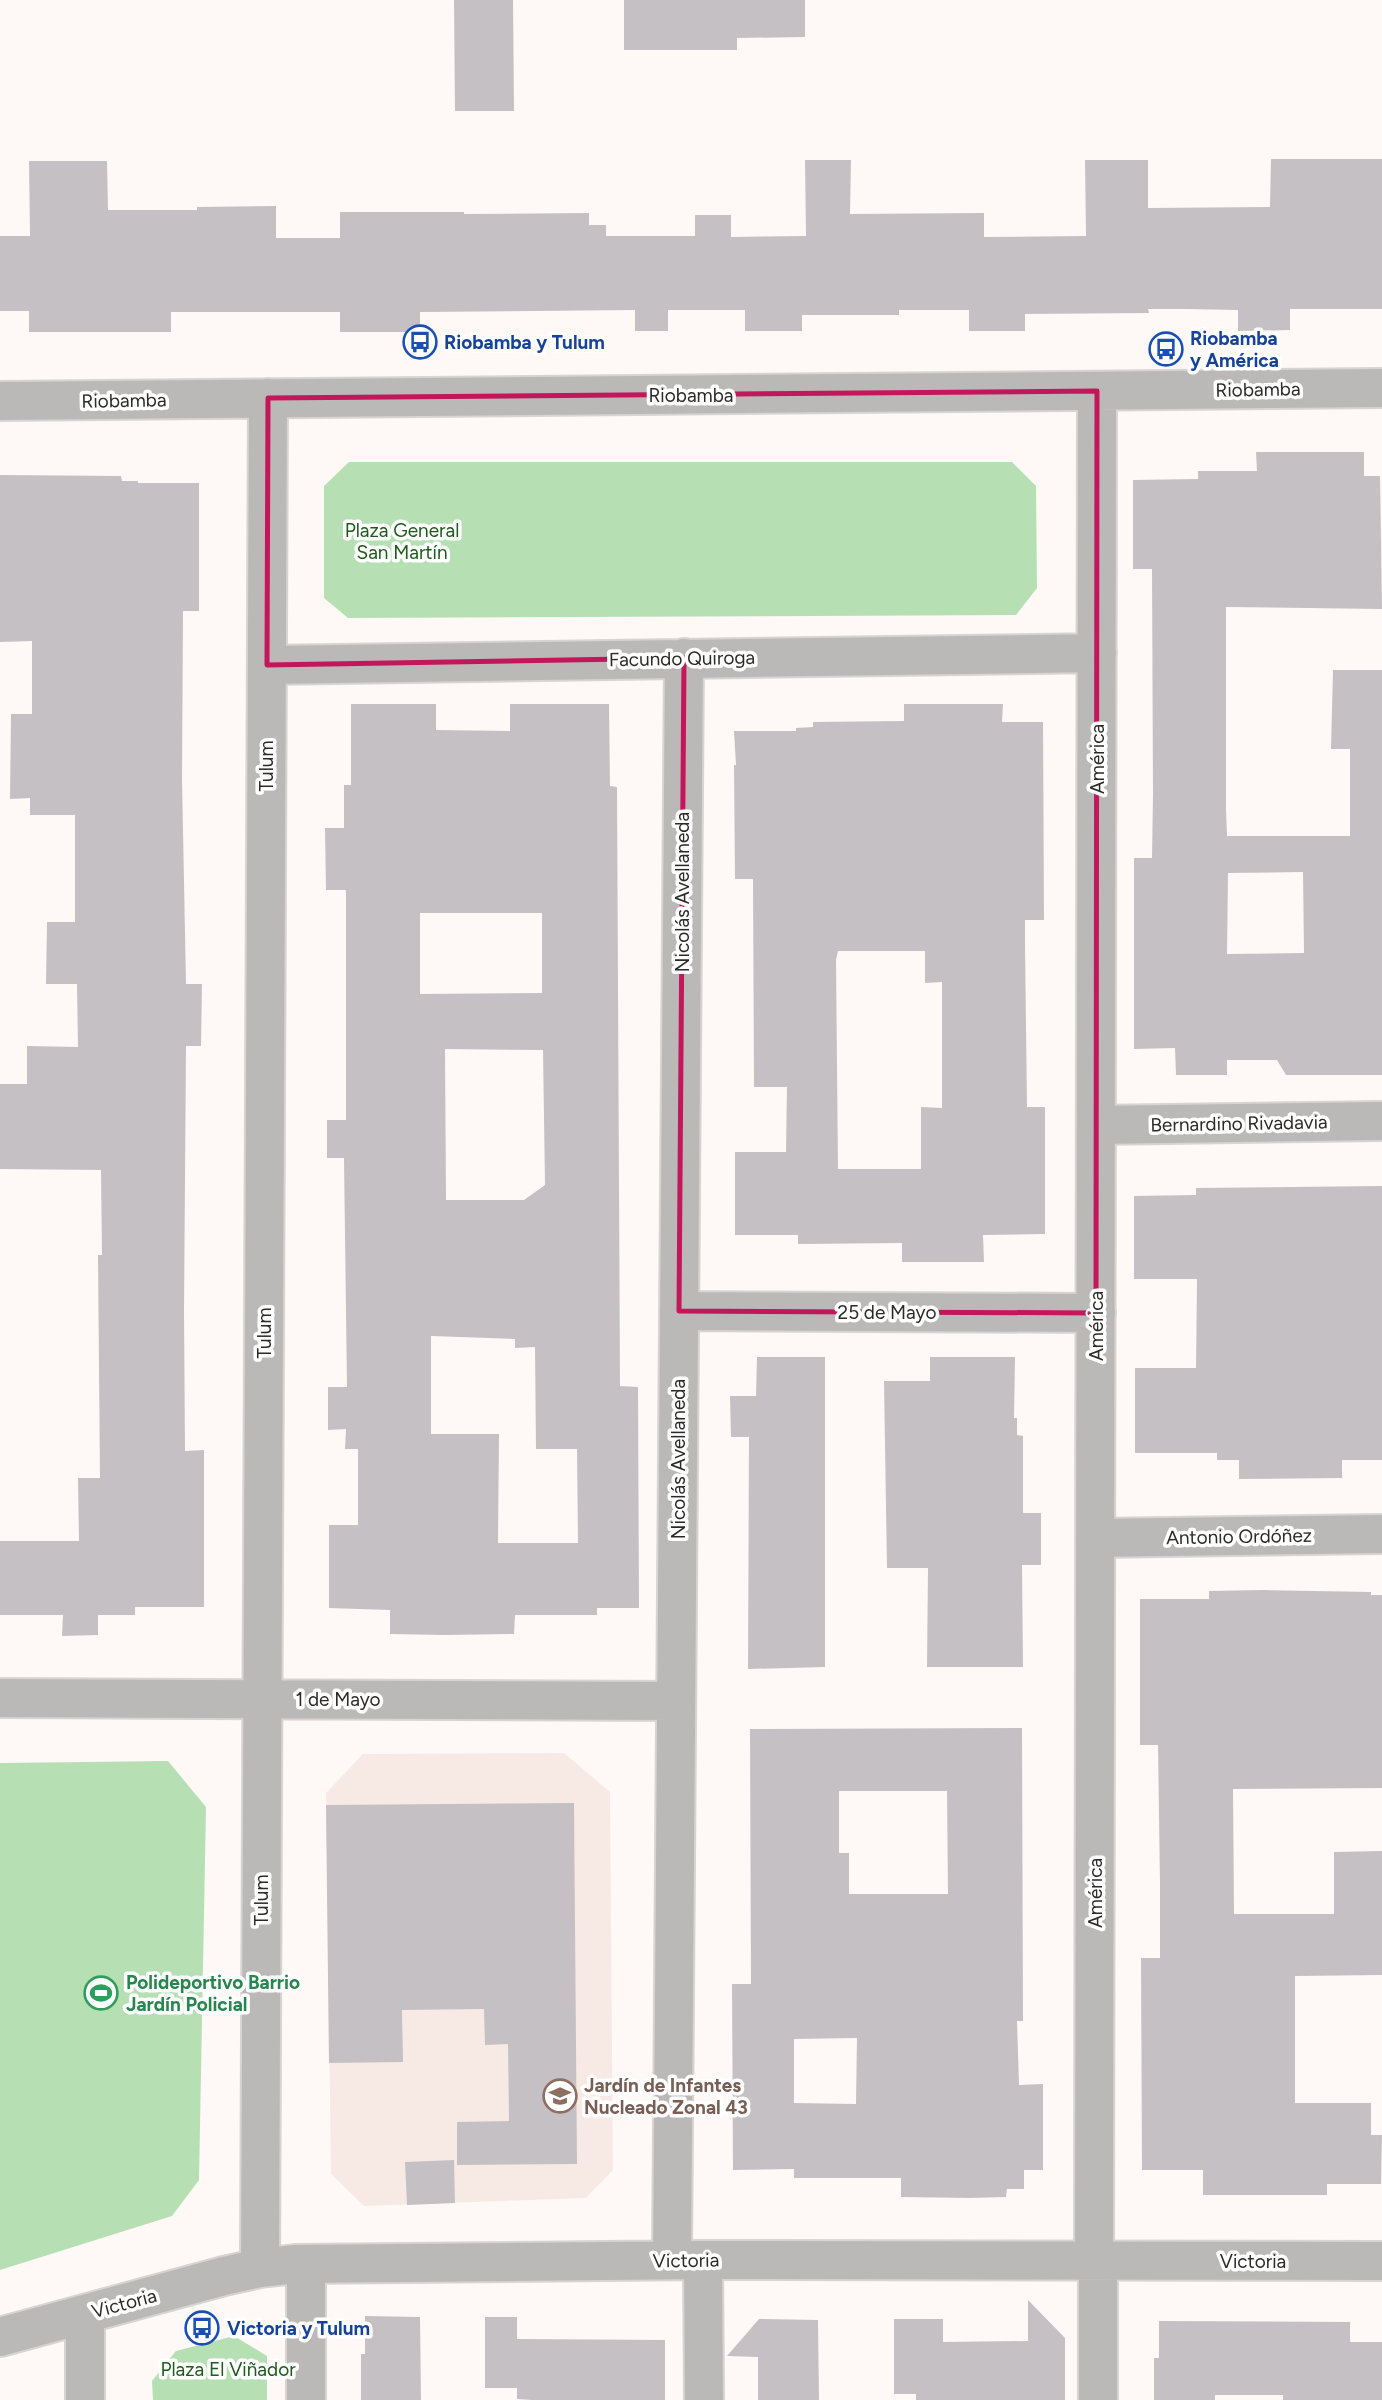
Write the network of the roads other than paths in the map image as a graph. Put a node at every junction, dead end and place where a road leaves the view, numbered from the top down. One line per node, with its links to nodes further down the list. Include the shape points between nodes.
1 (1382, 388): 2 (street, Riobamba)
2 (1097, 391): 3 (street, Riobamba); 5 (street, América)
3 (268, 398): 4 (street, Riobamba); 7 (street, Tulum)
4 (0, 401)
5 (1097, 653): 6 (street, Facundo Quiroga); 9 (street, América)
6 (684, 658): 7 (street, Facundo Quiroga); 10 (street, Nicolás Avellaneda)
7 (267, 665): 15 (street, Tulum)
8 (1382, 1121): 9 (street, Bernardino Rivadavia)
9 (1096, 1125): 11 (street, América)
10 (679, 1311): 11 (street, 25 de Mayo); 16 (street, Nicolás Avellaneda)
11 (1096, 1313): 13 (street, América)
12 (1382, 1534): 13 (street, Antonio Ordóñez)
13 (1095, 1538): 19 (street, América)
14 (0, 1698): 15 (street, 1 de Mayo)
15 (262, 1699): 16 (street, 1 de Mayo); 21 (street, Tulum)
16 (676, 1701): 17 (street, Nicolás Avellaneda)
17 (688, 2260): 19 (street, Victoria); 20 (street, Victoria); 26 (street, Nicolás Avellaneda)
18 (1382, 2260): 19 (street, Victoria)
19 (1096, 2261): 27 (street, América)
20 (306, 2264): 21 (street, Victoria); 25 (street)
21 (260, 2268): 22 (street, Victoria)
22 (85, 2314): 23 (street, Victoria); 24 (street)
23 (0, 2337)
24 (85, 2400)
25 (306, 2400)
26 (704, 2400)
27 (1098, 2400)

